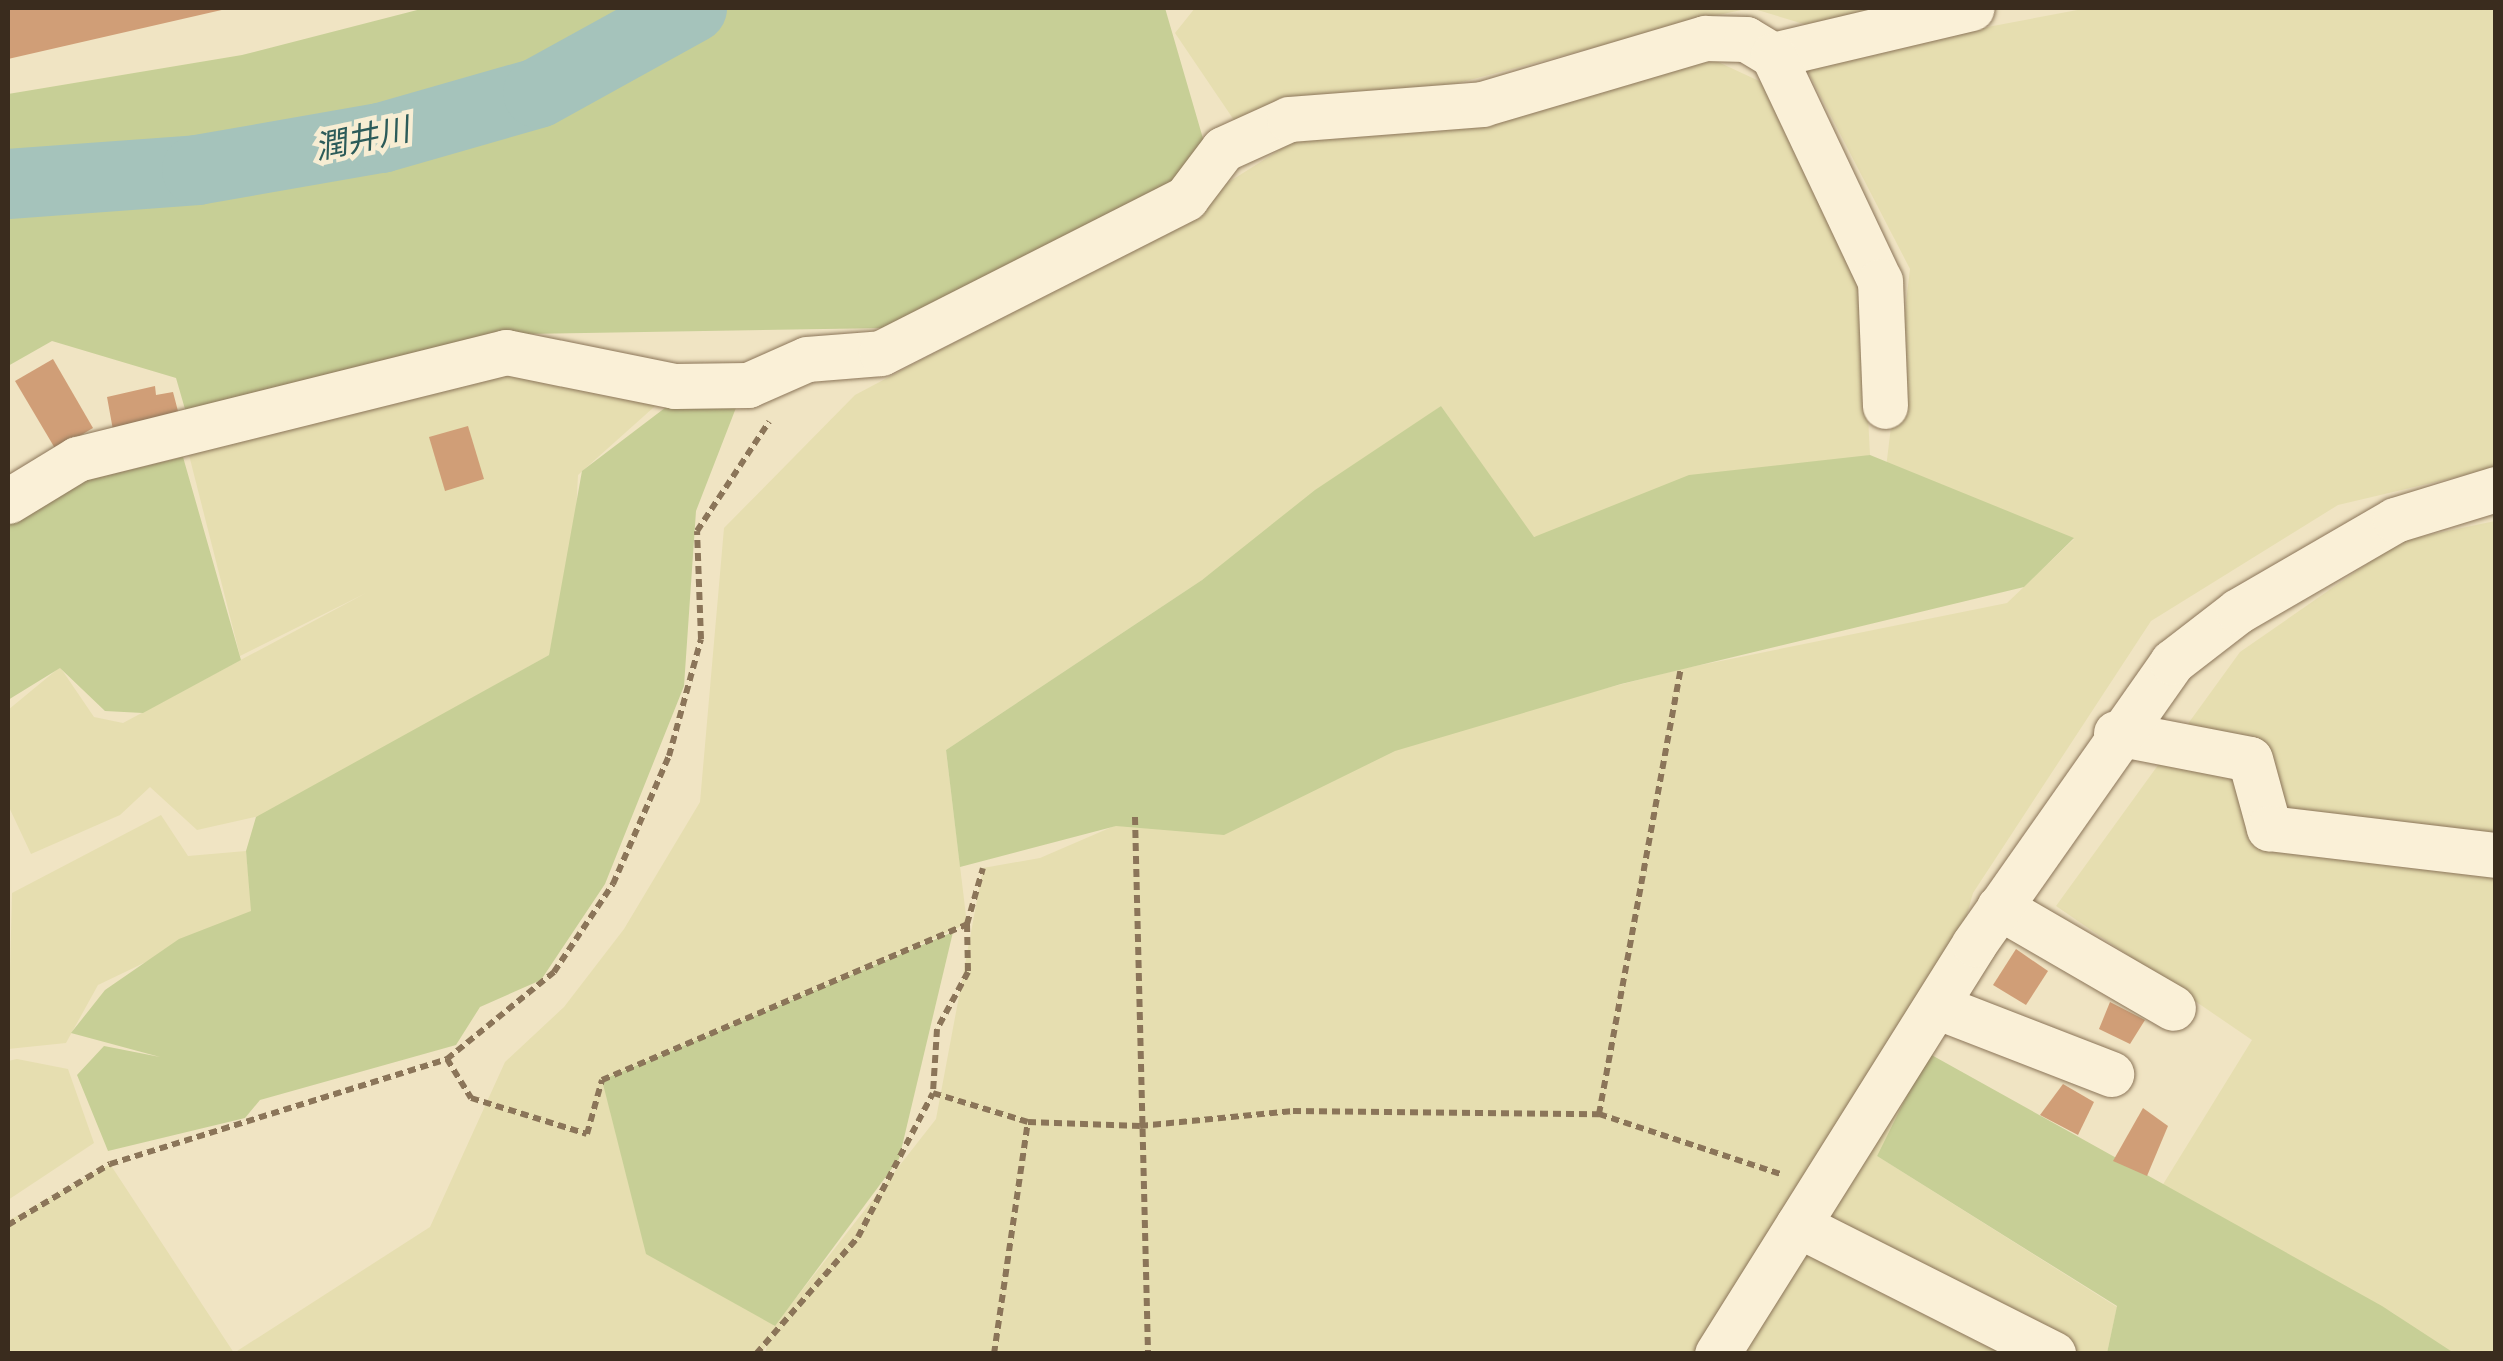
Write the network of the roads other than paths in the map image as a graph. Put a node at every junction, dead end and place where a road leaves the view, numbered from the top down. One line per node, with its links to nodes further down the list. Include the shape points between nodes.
1 (1972, 8): 2 (street)
2 (1774, 55): 3 (street, via 1880,281); 5 (street, via 1746,40 1705,38 1482,104 1289,119 1223,149 1186,198 882,352 807,359 748,385 675,386 506,352 77,458)
3 (1885, 406)
4 (2496, 489): 6 (street, via 2395,520 2238,611 2172,662)
5 (8, 501)
6 (2116, 733): 7 (street, via 2250,760 2269,828); 8 (street)
7 (2496, 855)
8 (2000, 907): 9 (street); 10 (street)
9 (1936, 1006): 11 (street); 12 (street)
10 (2173, 1008)
11 (2111, 1074)
12 (1810, 1207): 13 (street); 14 (street)
13 (1716, 1354)
14 (2053, 1354)

